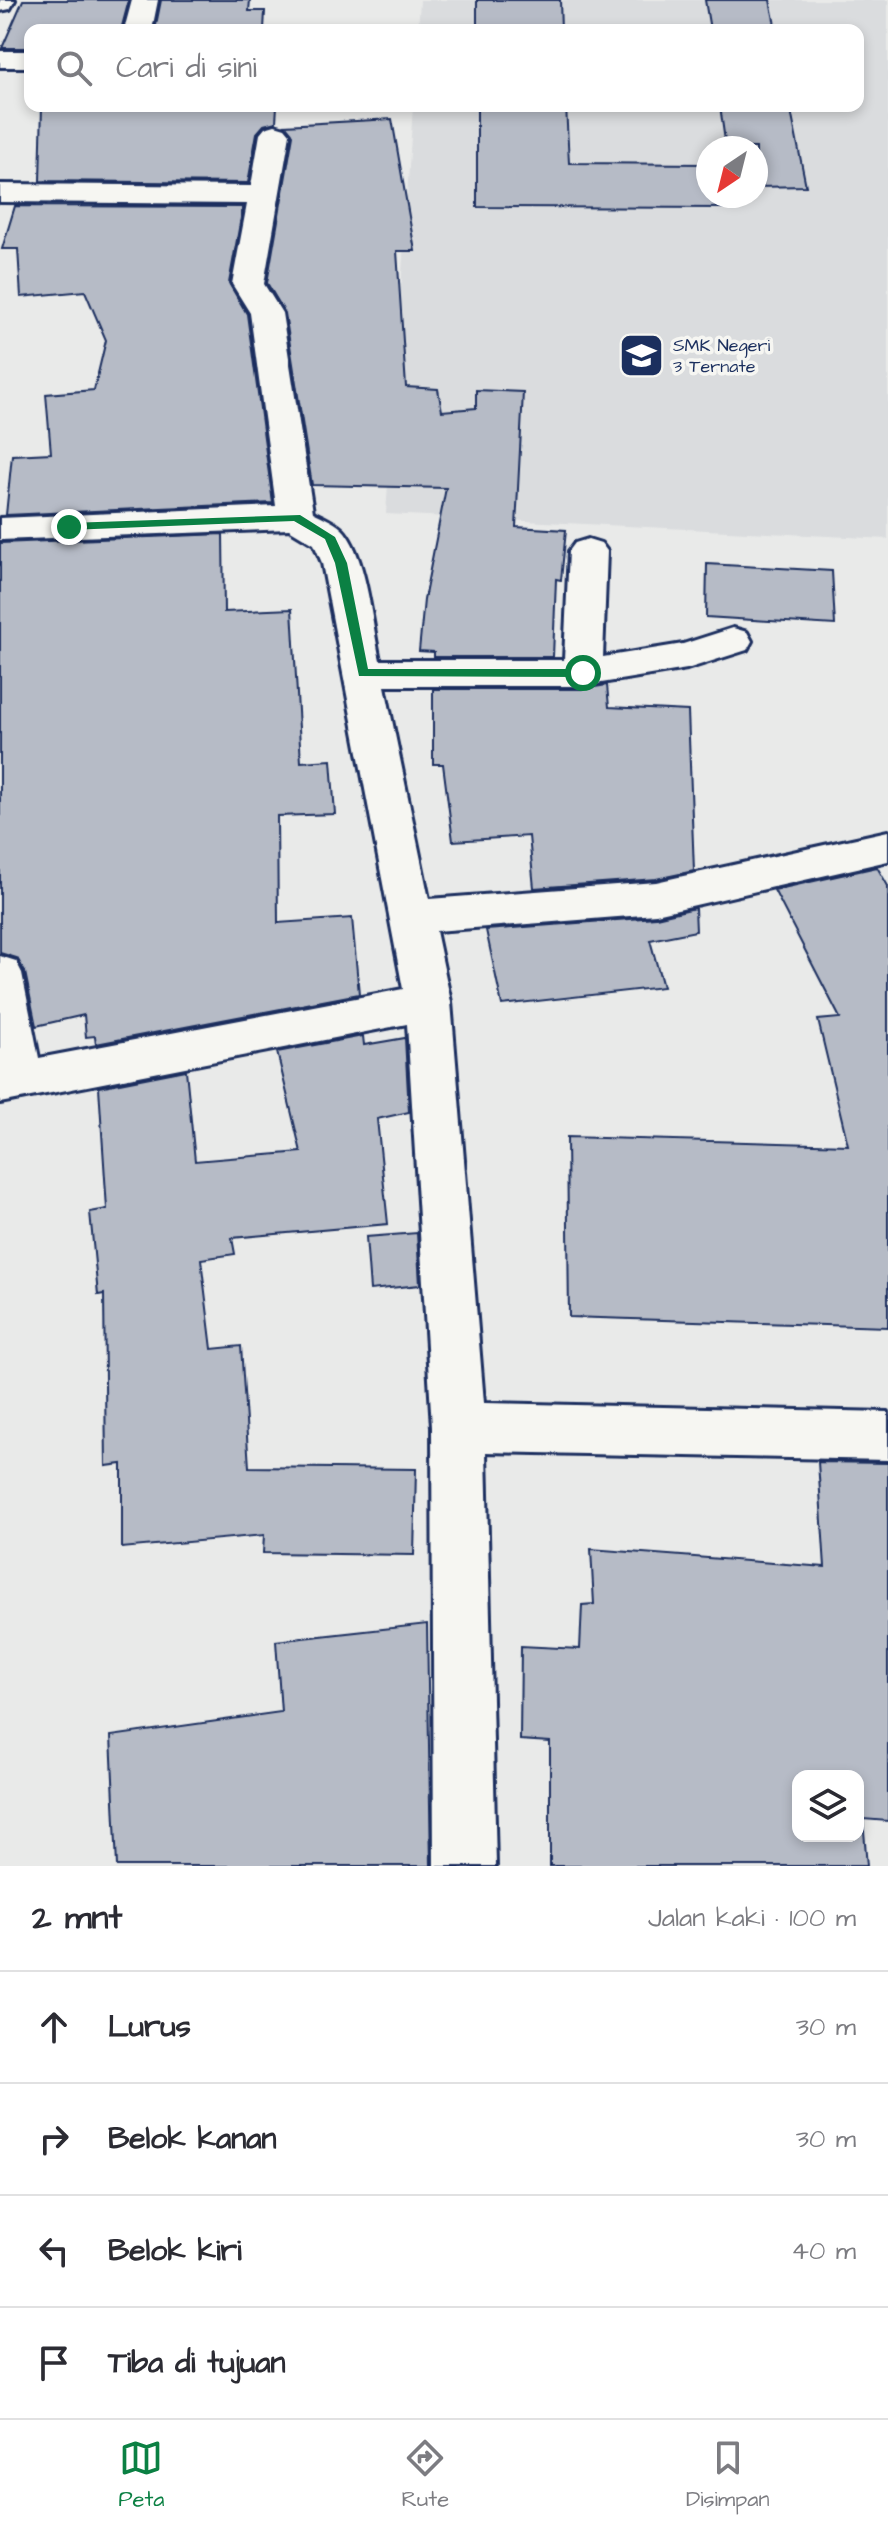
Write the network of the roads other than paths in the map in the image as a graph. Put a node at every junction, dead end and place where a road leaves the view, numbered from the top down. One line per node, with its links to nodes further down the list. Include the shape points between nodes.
1 (145, 0): 2 (street)
2 (139, 24)
3 (0, 59): 4 (street)
4 (24, 59)
5 (275, 134): 7 (street)
6 (0, 193): 7 (street)
7 (264, 195): 8 (street, via 248,284 266,313)
8 (296, 517): 9 (street); 12 (street, via 330,537 341,563)
9 (0, 529)
10 (588, 551): 13 (street)
11 (733, 641): 13 (street, via 687,656)
12 (363, 673): 13 (street); 15 (street)
13 (583, 673)
14 (888, 846): 15 (street, via 656,898)
15 (410, 917): 17 (street)
16 (0, 973): 18 (street)
17 (428, 1002): 18 (street); 19 (street)
18 (10, 1082)
19 (459, 1427): 20 (street); 21 (street)
20 (888, 1436)
21 (465, 1866)

